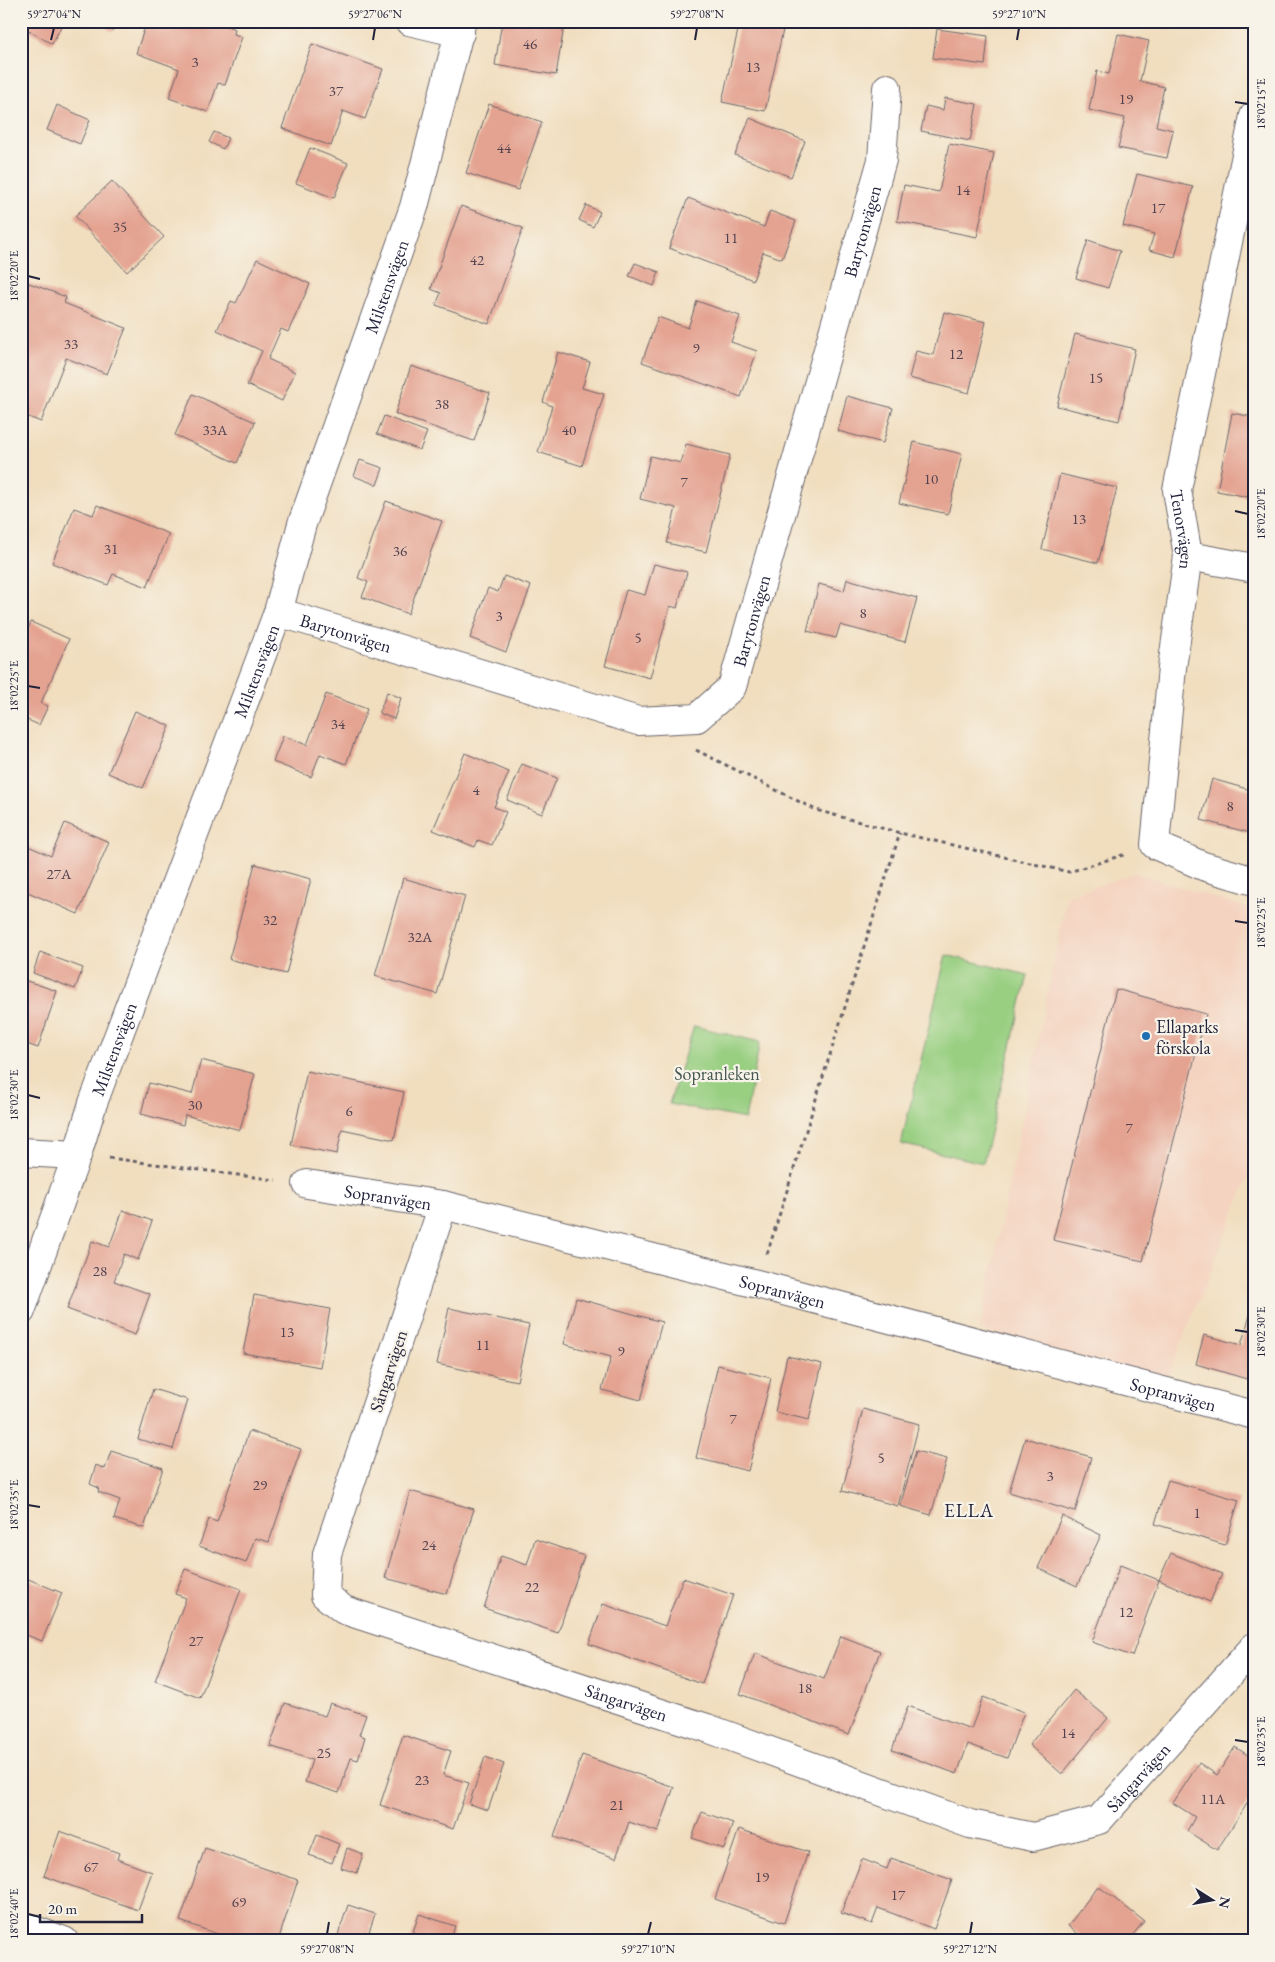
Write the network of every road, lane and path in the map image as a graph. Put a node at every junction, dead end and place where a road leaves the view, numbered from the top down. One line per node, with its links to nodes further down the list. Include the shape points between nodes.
1 (409, 21): 2 (street)
2 (461, 27): 7 (street, Milstensvägen, via 414,207 302,524)
3 (887, 88): 7 (street, Barytonvägen, via 882,160 732,687 697,718 638,721)
4 (1254, 116): 5 (street, Tenorvägen, via 1177,490)
5 (1188, 556): 6 (street); 10 (street, Tenorvägen, via 1172,668)
6 (1254, 568)
7 (278, 612): 13 (street, Milstensvägen, via 93,1103)
8 (691, 748): 9 (path, via 816,810)
9 (900, 832): 10 (path, via 1069,872); 16 (path)
10 (1155, 845): 11 (street, via 1203,866)
11 (1254, 881)
12 (21, 1152): 13 (street)
13 (77, 1155): 14 (path); 17 (street, Milstensvägen)
14 (306, 1184): 15 (street, Sopranvägen)
15 (443, 1205): 16 (street, Sopranvägen); 19 (street, Sångarvägen, via 327,1554 325,1595 344,1610 707,1728 970,1824 1033,1837 1099,1820)
16 (757, 1284): 18 (street, Sopranvägen)
17 (21, 1311)
18 (1254, 1415)
19 (1254, 1647)
20 (21, 1925): 21 (street)
21 (64, 1941)

